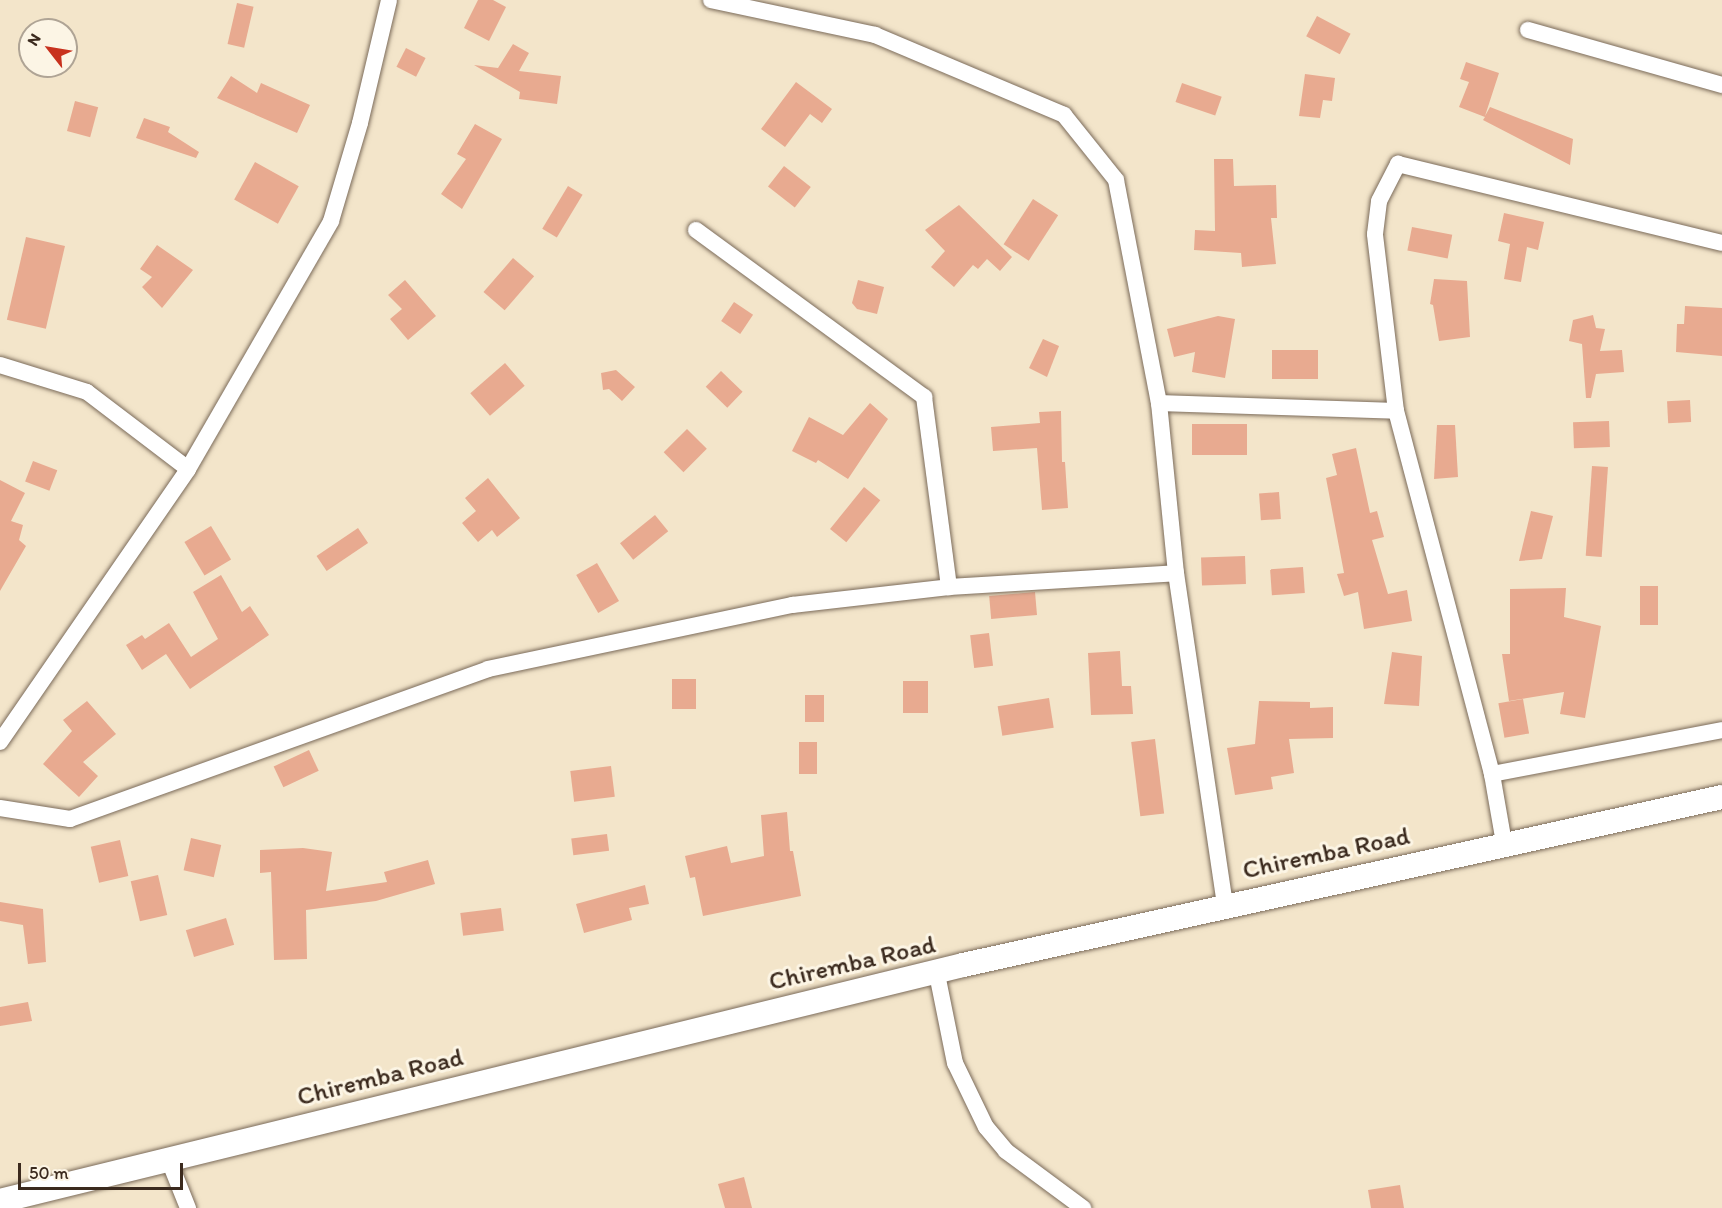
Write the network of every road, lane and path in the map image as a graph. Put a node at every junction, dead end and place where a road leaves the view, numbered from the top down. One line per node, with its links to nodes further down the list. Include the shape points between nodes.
1 (389, 0): 10 (street, via 360,123 331,221)
2 (711, 0): 8 (street, via 875,36 1064,115 1116,180)
3 (1528, 30): 4 (street)
4 (1722, 85)
5 (696, 230): 12 (street, via 924,397)
6 (1722, 243): 9 (street, via 1398,164 1379,201 1375,234)
7 (0, 365): 10 (street, via 87,392)
8 (1159, 403): 9 (street); 11 (street)
9 (1396, 411): 15 (street)
10 (188, 469): 14 (street)
11 (1176, 573): 12 (street); 19 (street)
12 (949, 587): 17 (street, via 792,604 488,669 70,819)
13 (1722, 730): 15 (street)
14 (0, 742)
15 (1492, 774): 18 (street)
16 (1722, 797): 18 (main road, Chiremba Road)
17 (0, 808)
18 (1504, 843): 19 (main road, Chiremba Road)
19 (1225, 905): 20 (main road, Chiremba Road)
20 (937, 974): 21 (main road, Chiremba Road); 24 (street, via 955,1063 986,1127 1006,1150)
21 (168, 1158): 22 (main road, Chiremba Road); 23 (street)
22 (0, 1201)
23 (188, 1208)
24 (1083, 1208)

